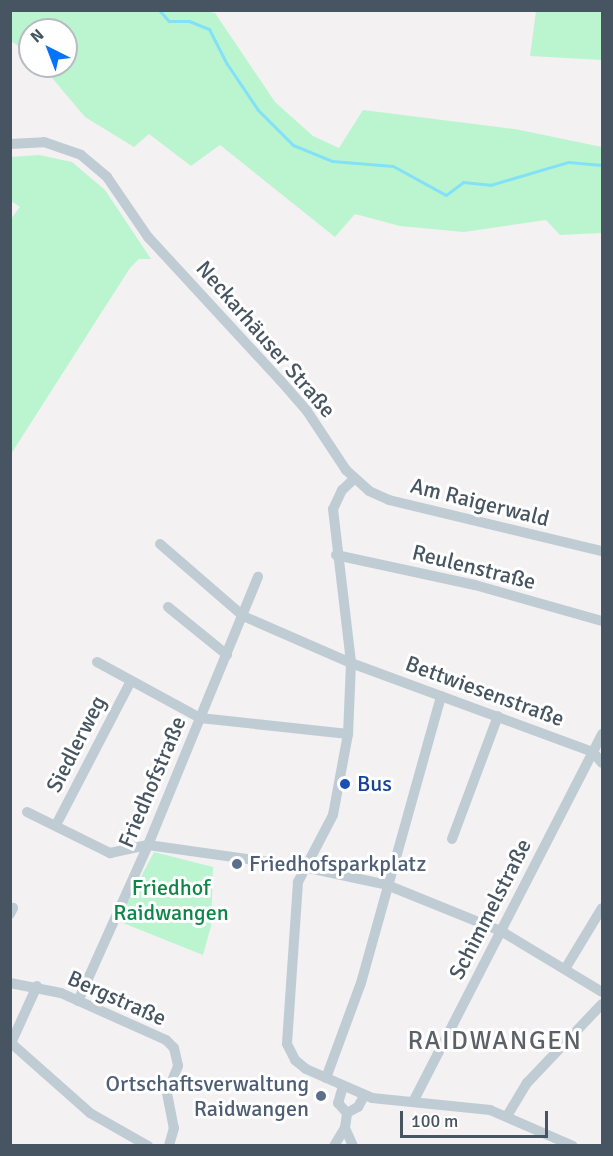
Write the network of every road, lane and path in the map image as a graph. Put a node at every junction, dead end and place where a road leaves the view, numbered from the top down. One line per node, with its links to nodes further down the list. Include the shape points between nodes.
1 (10, 144): 2 (street, Neckarhäuser Straße, via 44,142 81,155 107,177 148,237 300,403)
2 (354, 479): 4 (street, Am Raigerwald, via 389,500); 5 (street, via 342,490 333,509)
3 (160, 544): 8 (street, Bettwiesenstraße)
4 (603, 551)
5 (336, 555): 9 (street, Reulenstraße, via 475,585); 12 (street)
6 (258, 577): 8 (street, Friedhofstraße)
7 (168, 607): 10 (street)
8 (243, 616): 10 (street, Friedhofstraße); 12 (street, Bettwiesenstraße)
9 (603, 621)
10 (227, 654): 16 (street, Friedhofstraße)
11 (97, 662): 13 (street)
12 (351, 663): 14 (street, Bettwiesenstraße); 17 (street)
13 (131, 681): 16 (street); 22 (street, Siedlerweg)
14 (441, 696): 15 (street, Bettwiesenstraße); 26 (street)
15 (498, 716): 19 (street, Bettwiesenstraße); 23 (street)
16 (200, 718): 17 (street); 24 (street, Friedhofstraße)
17 (348, 734): 25 (street, via 333,815)
18 (603, 734): 19 (street, Schimmelstraße)
19 (593, 752): 20 (street, Bettwiesenstraße); 28 (street, Schimmelstraße)
20 (603, 763)
21 (27, 812): 22 (street)
22 (56, 825): 24 (street, via 110,853)
23 (452, 839)
24 (148, 845): 25 (street); 33 (street, Friedhofstraße)
25 (304, 867): 26 (street); 35 (street, via 296,898 287,1044 295,1060)
26 (387, 885): 28 (street); 35 (street, via 361,983)
27 (603, 908): 29 (street)
28 (501, 931): 29 (street); 38 (street, Schimmelstraße)
29 (565, 969): 32 (street)
30 (10, 983): 31 (street, Bergstraße)
31 (37, 986): 33 (street, Bergstraße); 42 (street, via 11,1043 90,1113)
32 (603, 992)
33 (78, 1001): 43 (street, Bergstraße, via 166,1040 174,1048 178,1066 167,1093 174,1128)
34 (603, 1004): 40 (street, via 527,1083)
35 (326, 1078): 36 (street)
36 (343, 1086): 37 (street); 39 (street, via 339,1103)
37 (364, 1096): 38 (street); 39 (street, via 358,1107)
38 (413, 1102): 40 (street, via 453,1104)
39 (347, 1113): 41 (street)
40 (507, 1116): 46 (street)
41 (345, 1128): 44 (street); 45 (street)
42 (148, 1146)
43 (169, 1146)
44 (334, 1146)
45 (353, 1146)
46 (573, 1146)

